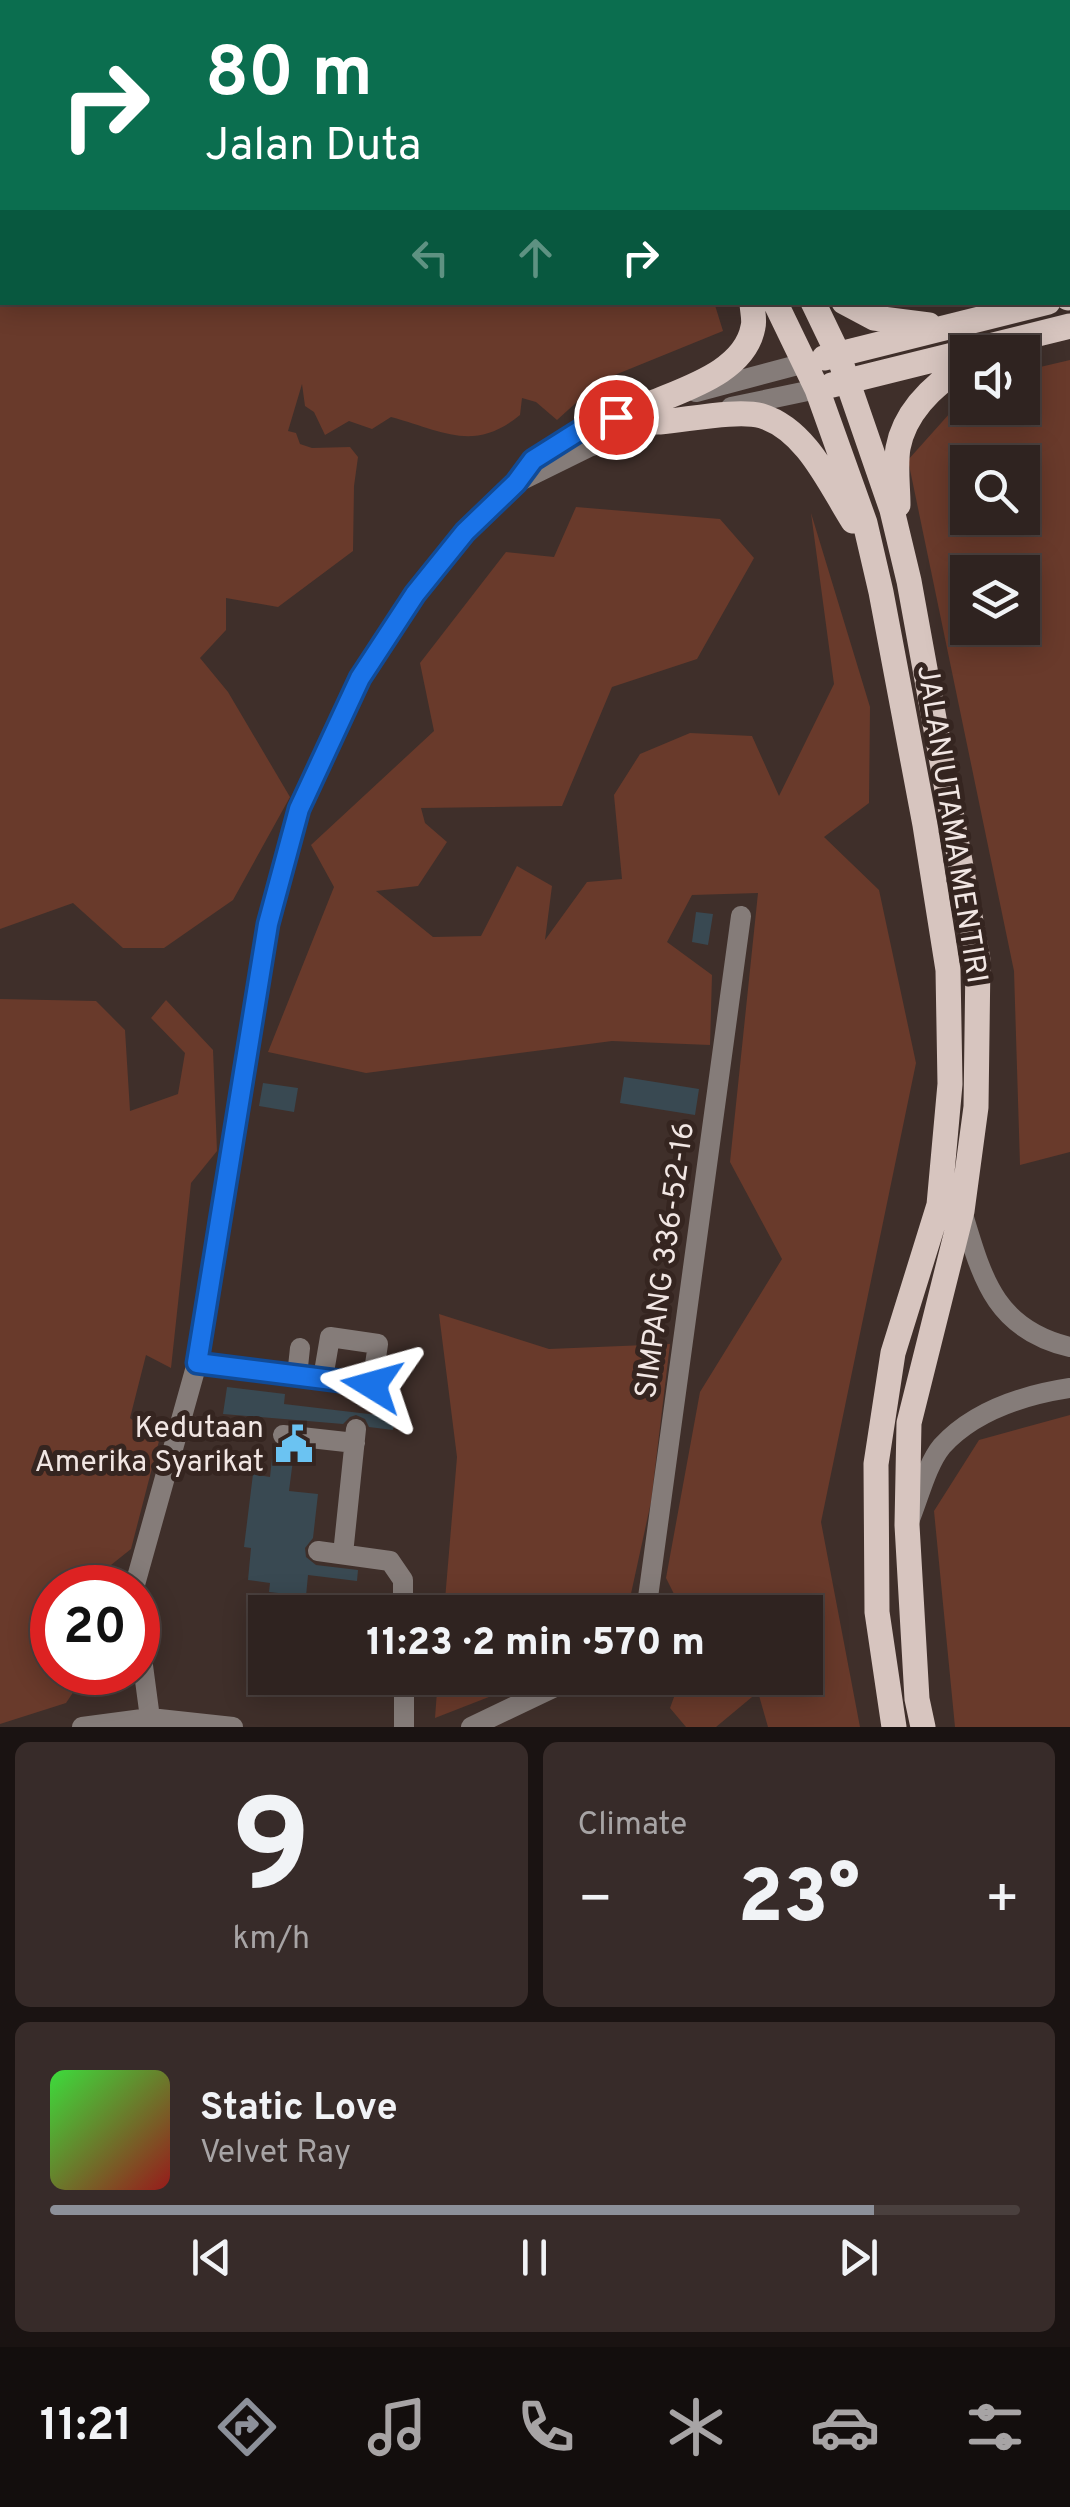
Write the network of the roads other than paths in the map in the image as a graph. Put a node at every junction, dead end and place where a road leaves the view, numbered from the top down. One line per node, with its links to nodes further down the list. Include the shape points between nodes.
1 (752, 305): 15 (main road, via 754,328 739,354)
2 (776, 305): 11 (main road, JALAN UTAMA MENTIRI)
3 (814, 305): 9 (main road, JALAN UTAMA MENTIRI)
4 (850, 305): 6 (main road, via 874,318)
5 (1036, 305): 6 (main road)
6 (950, 326): 9 (main road)
7 (1070, 326): 8 (main road)
8 (1038, 335)
9 (838, 354): 11 (main road); 13 (main road, JALAN UTAMA MENTIRI)
10 (950, 357): 13 (main road)
11 (805, 363): 14 (main road, JALAN UTAMA MENTIRI); 15 (street)
12 (950, 376): 16 (main road, via 928,393 898,448)
13 (848, 380): 14 (main road); 16 (main road, JALAN UTAMA MENTIRI)
14 (817, 389): 15 (street); 17 (main road, JALAN UTAMA MENTIRI)
15 (656, 413): 17 (main road, via 760,416 788,430); 22 (street, via 516,483 415,594 360,678 299,809 268,924)
16 (899, 539): 19 (main road, JALAN UTAMA MENTIRI, via 978,960 976,1107)
17 (872, 551): 41 (main road, JALAN UTAMA MENTIRI, via 948,970 950,1084 939,1204 893,1353 876,1464 877,1612)
18 (740, 916): 32 (street, SIMPANG 336-52-16)
19 (962, 1211): 20 (street, via 997,1305 1026,1330); 27 (main road, JALAN UTAMA MENTIRI, via 909,1423)
20 (1070, 1347)
21 (300, 1348): 23 (street)
22 (197, 1363): 23 (street); 30 (street)
23 (297, 1376): 24 (street)
24 (323, 1378)
25 (1070, 1388): 27 (street, via 1026,1395 975,1419 940,1448)
26 (283, 1435): 29 (street, via 356,1436)
27 (907, 1526): 42 (main road, JALAN UTAMA MENTIRI)
28 (318, 1551): 29 (street)
29 (343, 1554): 31 (street, via 390,1561 403,1580)
30 (140, 1565)
31 (403, 1595)
32 (648, 1595)
33 (147, 1695): 36 (street)
34 (404, 1695): 39 (street)
35 (544, 1695): 40 (street)
36 (150, 1718): 37 (street); 38 (street)
37 (82, 1727)
38 (234, 1727)
39 (404, 1727)
40 (471, 1727)
41 (894, 1727)
42 (922, 1727)

